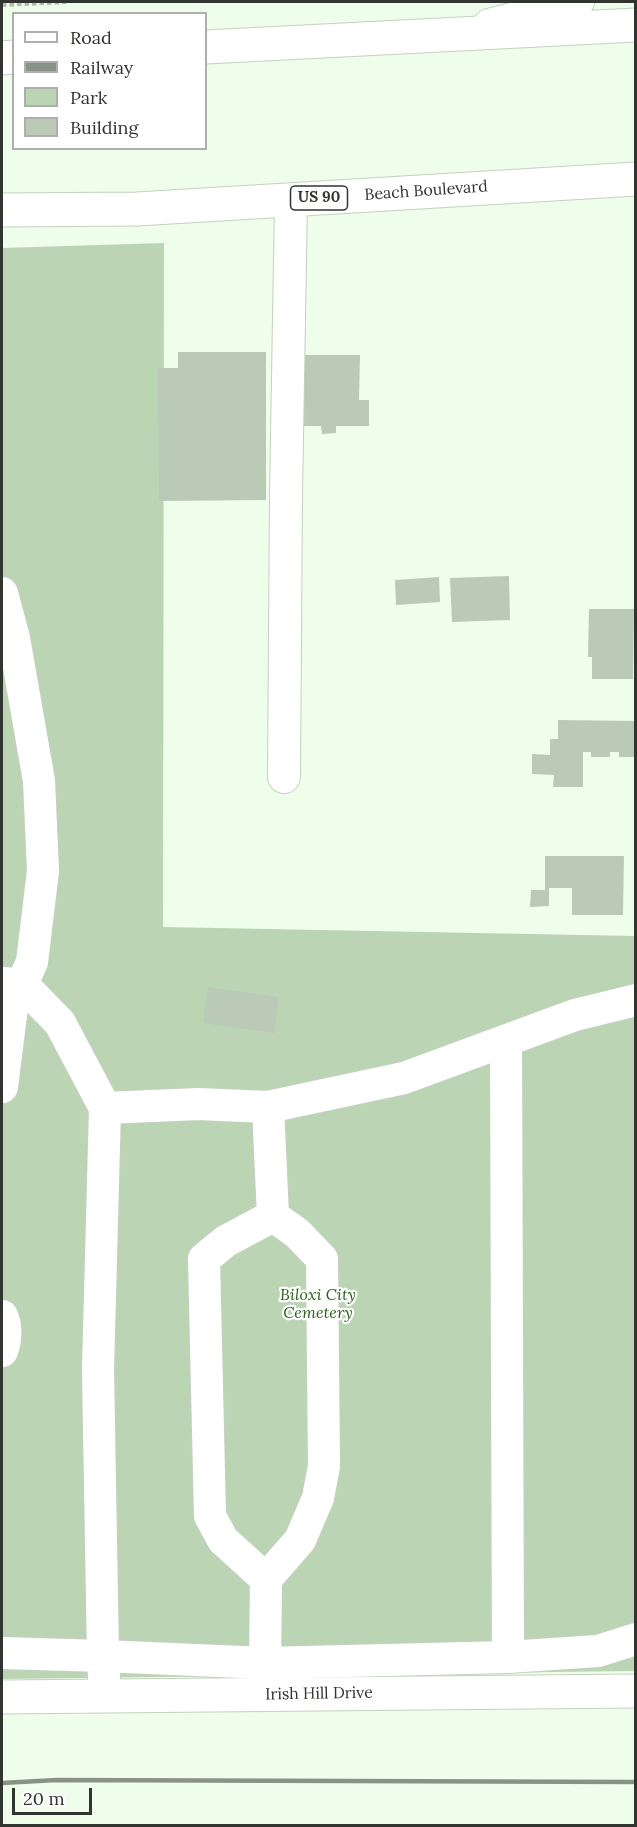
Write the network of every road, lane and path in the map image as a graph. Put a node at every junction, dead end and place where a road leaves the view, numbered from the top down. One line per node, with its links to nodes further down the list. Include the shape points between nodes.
1 (69, 2): 3 (path)
2 (578, 2): 5 (lane)
3 (2, 5)
4 (636, 25): 5 (main road)
5 (455, 34): 6 (main road)
6 (207, 47)
7 (636, 179): 8 (main road, Beach Boulevard / US 90)
8 (291, 200): 9 (main road, Beach Boulevard / US 90, via 136,209); 11 (lane)
9 (2, 210)
10 (2, 593): 12 (lane, via 14,638 39,781 43,871 32,962)
11 (284, 777)
12 (12, 984): 15 (lane); 17 (lane, via 60,1023)
13 (636, 1000): 14 (lane, via 575,1016)
14 (506, 1041): 16 (lane, via 405,1078); 25 (lane)
15 (2, 1087)
16 (268, 1107): 17 (lane, via 198,1104); 18 (lane)
17 (105, 1108): 24 (lane, via 98,1370)
18 (273, 1216): 21 (lane, via 297,1233 322,1259 324,1466 318,1498 300,1540); 21 (lane, via 226,1240 204,1258 210,1516 223,1540)
19 (2, 1317): 20 (lane)
20 (2, 1350)
21 (266, 1579): 26 (lane)
22 (636, 1639): 25 (lane, via 598,1651)
23 (2, 1653): 24 (lane)
24 (103, 1656): 26 (lane); 28 (lane)
25 (508, 1658): 26 (lane)
26 (265, 1663)
27 (636, 1691): 28 (main road, Irish Hill Drive)
28 (105, 1696): 29 (main road, Irish Hill Drive)
29 (2, 1697)

